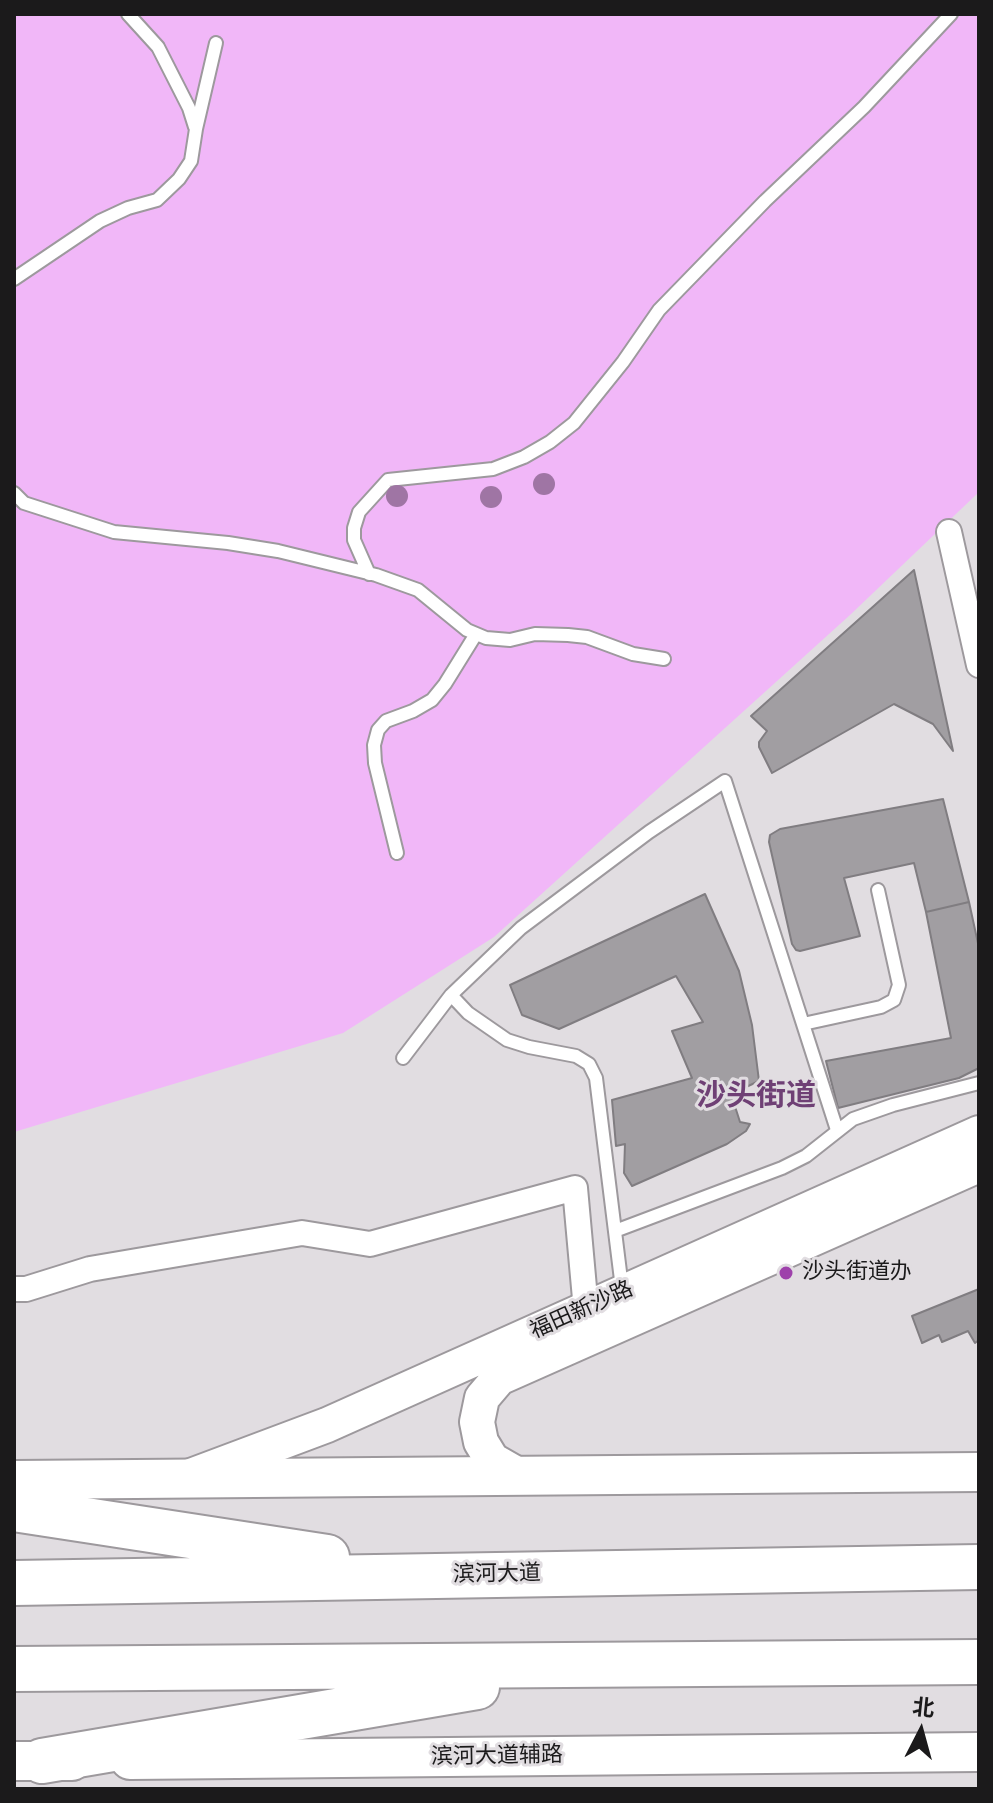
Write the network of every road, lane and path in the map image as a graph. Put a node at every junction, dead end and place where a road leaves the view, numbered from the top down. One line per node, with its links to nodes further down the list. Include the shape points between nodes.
1 (128, 14): 4 (lane, via 158,47)
2 (951, 14): 8 (lane, via 659,310 574,423 524,457 493,469 388,480 379,488 359,512 354,528)
3 (216, 43): 4 (lane)
4 (196, 129): 5 (lane, via 191,161 157,200 100,221)
5 (14, 279)
6 (14, 493): 8 (lane, via 24,503 114,532 278,551)
7 (949, 532): 11 (street)
8 (369, 574): 9 (lane, via 418,590)
9 (476, 634): 10 (lane, via 510,640 550,633 587,637); 12 (lane, via 432,700 378,730 375,763)
10 (664, 659)
11 (979, 665)
12 (397, 853)
13 (878, 890): 15 (lane, via 899,985 894,1000)
14 (451, 995): 15 (lane, via 521,928 725,781); 16 (lane); 21 (lane, via 507,1040 576,1056 589,1064 596,1078)
15 (803, 1024): 18 (lane)
16 (403, 1058)
17 (979, 1083): 18 (lane, via 893,1105)
18 (837, 1130): 21 (lane, via 782,1168)
19 (979, 1133): 23 (street, 福田新沙路)
20 (979, 1165): 23 (street, 福田新沙路)
21 (615, 1231): 23 (lane)
22 (14, 1289): 24 (street, via 90,1269 302,1233 370,1244 575,1188)
23 (623, 1308): 24 (street, 福田新沙路)
24 (588, 1324): 26 (street, 福田新沙路, via 499,1378 482,1398 477,1422 481,1442 492,1460); 27 (street, 福田新沙路)
25 (979, 1472): 26 (main road)
26 (520, 1476): 27 (main road)
27 (182, 1479): 28 (main road)
28 (14, 1480)
29 (14, 1509): 31 (highway)
30 (979, 1567): 31 (highway, 滨河大道)
31 (452, 1576): 32 (highway, 滨河大道)
32 (14, 1583)
33 (979, 1662): 34 (highway)
34 (606, 1666): 35 (highway); 37 (highway)
35 (14, 1669)
36 (979, 1752): 37 (main road, 滨河大道辅路)
37 (28, 1761)

